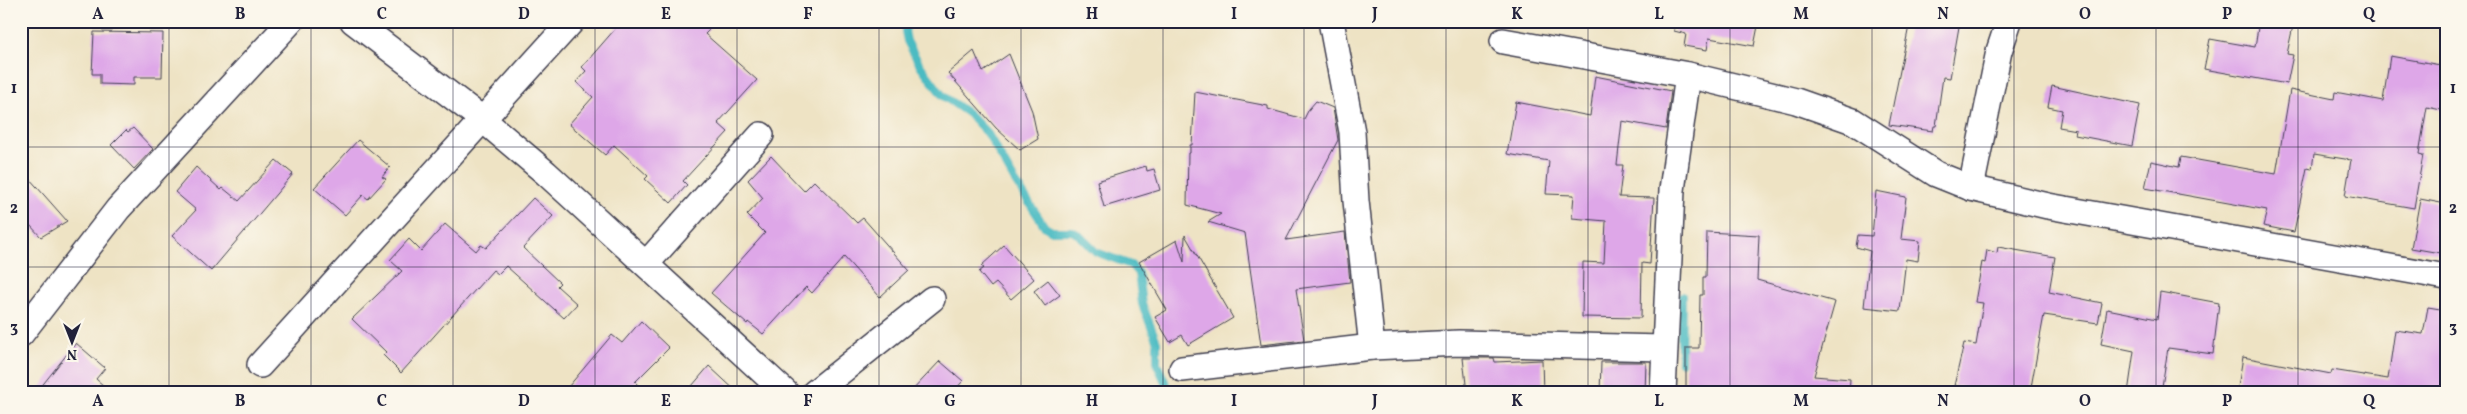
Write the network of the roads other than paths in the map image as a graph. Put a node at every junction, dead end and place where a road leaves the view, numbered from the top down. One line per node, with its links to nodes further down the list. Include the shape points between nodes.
1 (291, 21): 14 (street, via 118,209)
2 (353, 21): 8 (street)
3 (572, 21): 8 (street)
4 (1332, 21): 15 (street, via 1352,132)
5 (2009, 21): 10 (street, via 1999,51)
6 (1503, 40): 7 (street)
7 (1688, 75): 10 (street, via 1796,101 1853,121 1936,174); 16 (street, via 1672,190)
8 (482, 119): 11 (street); 17 (street)
9 (761, 135): 11 (street)
10 (1971, 188): 12 (street, via 2048,206)
11 (646, 264): 19 (street)
12 (2446, 277)
13 (932, 299): 20 (street)
14 (21, 334)
15 (1372, 347): 16 (street, via 1459,342); 18 (street)
16 (1664, 348): 21 (street)
17 (260, 366)
18 (1182, 370)
19 (786, 393)
20 (814, 393)
21 (1663, 393)

